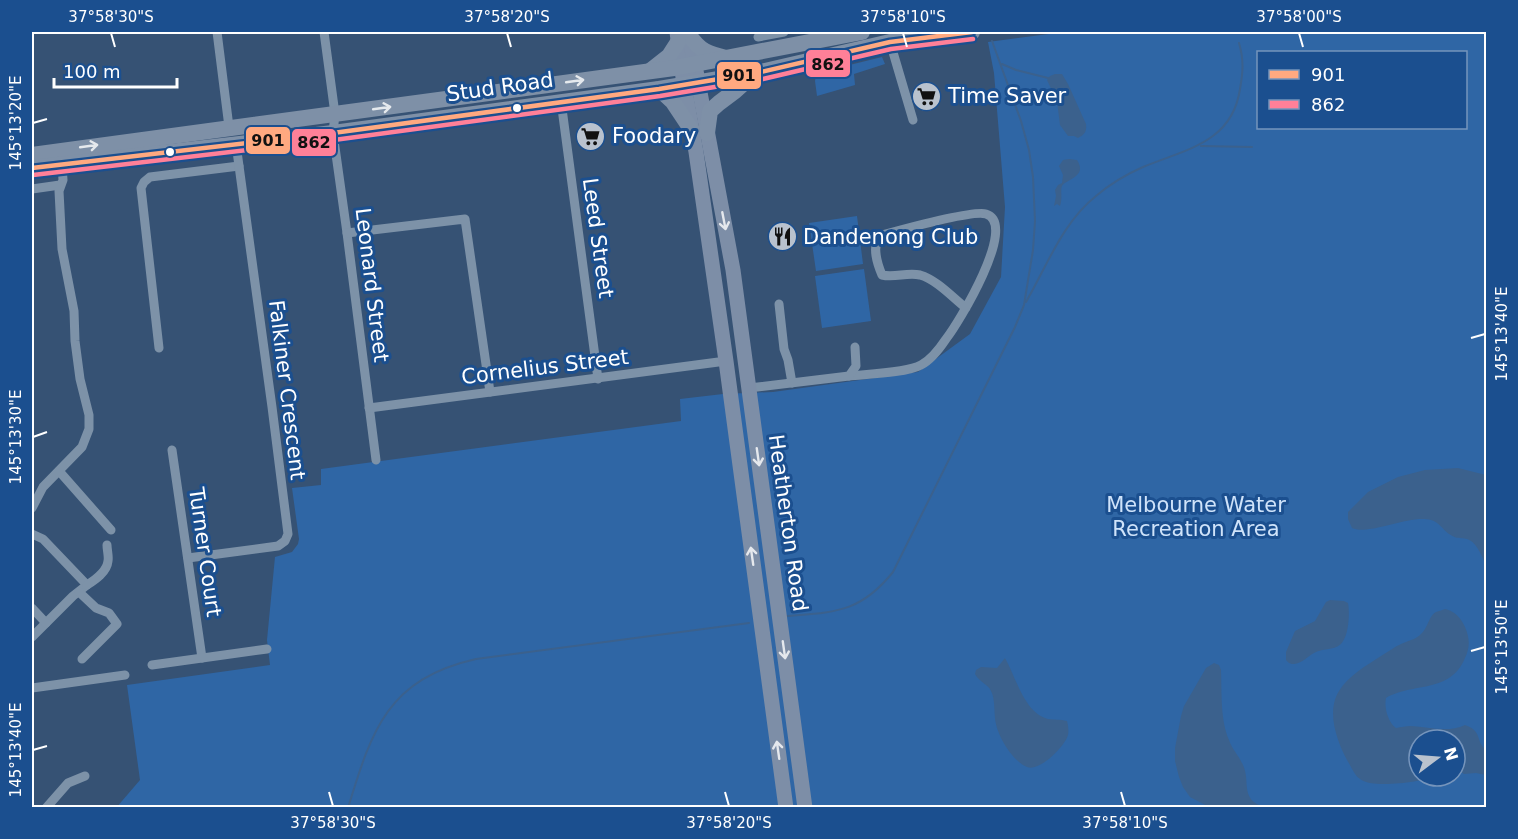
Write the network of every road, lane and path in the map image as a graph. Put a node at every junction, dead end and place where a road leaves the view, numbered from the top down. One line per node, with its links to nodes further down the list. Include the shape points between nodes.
1 (217, 32): 18 (street)
2 (324, 32): 16 (street, Leonard Street)
3 (862, 32): 7 (highway, Stud Road)
4 (972, 32): 8 (highway, Stud Road)
5 (683, 35): 9 (highway, via 702,51); 10 (main road, Heatherton Road); 11 (highway, via 669,56)
6 (758, 37): 7 (street)
7 (779, 37): 9 (highway, Stud Road)
8 (890, 42): 12 (highway, Stud Road); 17 (street)
9 (727, 58): 10 (highway, Stud Road)
10 (688, 66): 11 (highway, Stud Road); 13 (main road, Heatherton Road)
11 (649, 71): 16 (highway, Stud Road, one-way to 11)
12 (755, 73): 13 (highway, Stud Road); 19 (highway, via 710,111)
13 (691, 84): 14 (highway, Stud Road); 19 (main road, Heatherton Road)
14 (659, 89): 15 (highway, Stud Road); 19 (highway)
15 (561, 101): 20 (highway, Stud Road); 36 (street, Leed Street)
16 (335, 114): 18 (highway, Stud Road); 20 (street, Leonard Street)
17 (913, 120)
18 (229, 127): 21 (highway); 22 (highway, Stud Road, one-way to 18)
19 (699, 131): 33 (main road, Heatherton Road, one-way to 33, via 733,270); 34 (main road, Heatherton Road, via 696,152)
20 (333, 133): 21 (highway, Stud Road); 28 (street, Leonard Street)
21 (236, 144): 23 (highway, Stud Road); 24 (street, Falkiner Crescent)
22 (32, 154)
23 (62, 165): 25 (highway, Stud Road); 26 (street)
24 (239, 166): 32 (street, via 150,177 142,185); 49 (street, Falkiner Crescent, via 288,534 278,546)
25 (32, 168)
26 (60, 185): 27 (street); 44 (street, via 62,249 89,422 82,447)
27 (32, 189)
28 (347, 233): 40 (street, via 465,219); 41 (street, Leonard Street)
29 (779, 304): 37 (street)
30 (966, 308): 30 (street, via 992,254 996,234 992,218 986,214 968,215 879,236 875,242 882,275 920,275); 35 (street, via 947,339 922,364)
31 (855, 347): 35 (street, via 856,366)
32 (159, 348)
33 (745, 359): 34 (main road); 38 (main road, Heatherton Road)
34 (726, 362): 36 (street, Cornelius Street); 39 (main road, Heatherton Road)
35 (849, 376): 37 (street)
36 (598, 379): 40 (street, Cornelius Street)
37 (792, 383): 38 (street)
38 (749, 388): 39 (main road); 63 (main road, Heatherton Road, one-way to 63)
39 (729, 391): 62 (main road, Heatherton Road, one-way to 39)
40 (490, 392): 41 (street, Cornelius Street)
41 (369, 408): 43 (street, Leonard Street)
42 (172, 450): 49 (street, Turner Court)
43 (376, 460)
44 (59, 471): 45 (street, via 43,487); 46 (street)
45 (32, 508)
46 (111, 530)
47 (32, 534): 50 (street, via 43,539)
48 (107, 545): 50 (street, via 106,569)
49 (188, 558): 55 (street, Turner Court)
50 (83, 588): 52 (street); 56 (street, via 96,608 109,613 117,624)
51 (32, 608): 52 (street)
52 (46, 623): 53 (street)
53 (32, 637)
54 (267, 649): 55 (street)
55 (202, 658): 57 (street)
56 (82, 659)
57 (152, 665)
58 (125, 675): 59 (street)
59 (32, 688)
60 (85, 776): 61 (street, via 68,783)
61 (46, 807)
62 (786, 807)
63 (805, 807)

